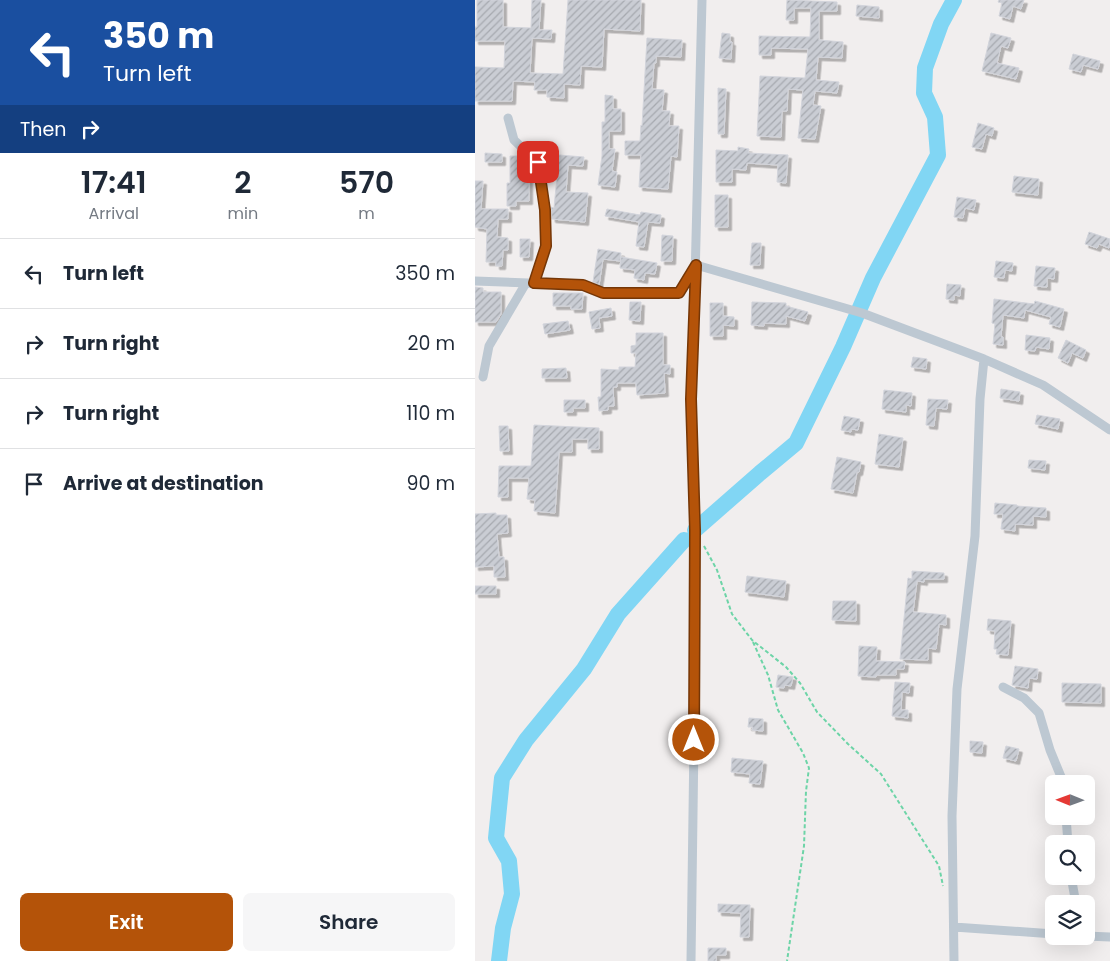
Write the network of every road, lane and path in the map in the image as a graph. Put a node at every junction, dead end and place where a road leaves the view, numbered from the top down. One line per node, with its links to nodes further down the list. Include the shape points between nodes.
1 (702, 0): 3 (street)
2 (508, 118): 5 (street, via 514,140 538,162 545,210 546,246)
3 (696, 265): 5 (street, via 679,293 603,293 583,285); 6 (street, via 850,309); 18 (street, via 691,399 695,550)
4 (475, 281): 5 (street)
5 (530, 283): 7 (street, via 489,346)
6 (984, 359): 8 (street, via 1043,385); 14 (street, via 975,536 957,689 952,816)
7 (483, 377)
8 (1110, 430)
9 (703, 545): 10 (path, via 717,570 732,614)
10 (752, 640): 13 (path, via 786,667 817,712 881,774 939,866); 19 (path, via 768,675 778,710 809,768 804,846)
11 (1003, 687): 12 (street, via 1024,698 1039,713)
12 (1060, 775)
13 (945, 892)
14 (954, 927): 15 (street); 20 (street)
15 (1045, 933)
16 (1095, 936): 17 (street)
17 (1110, 937)
18 (691, 961)
19 (787, 961)
20 (954, 961)

